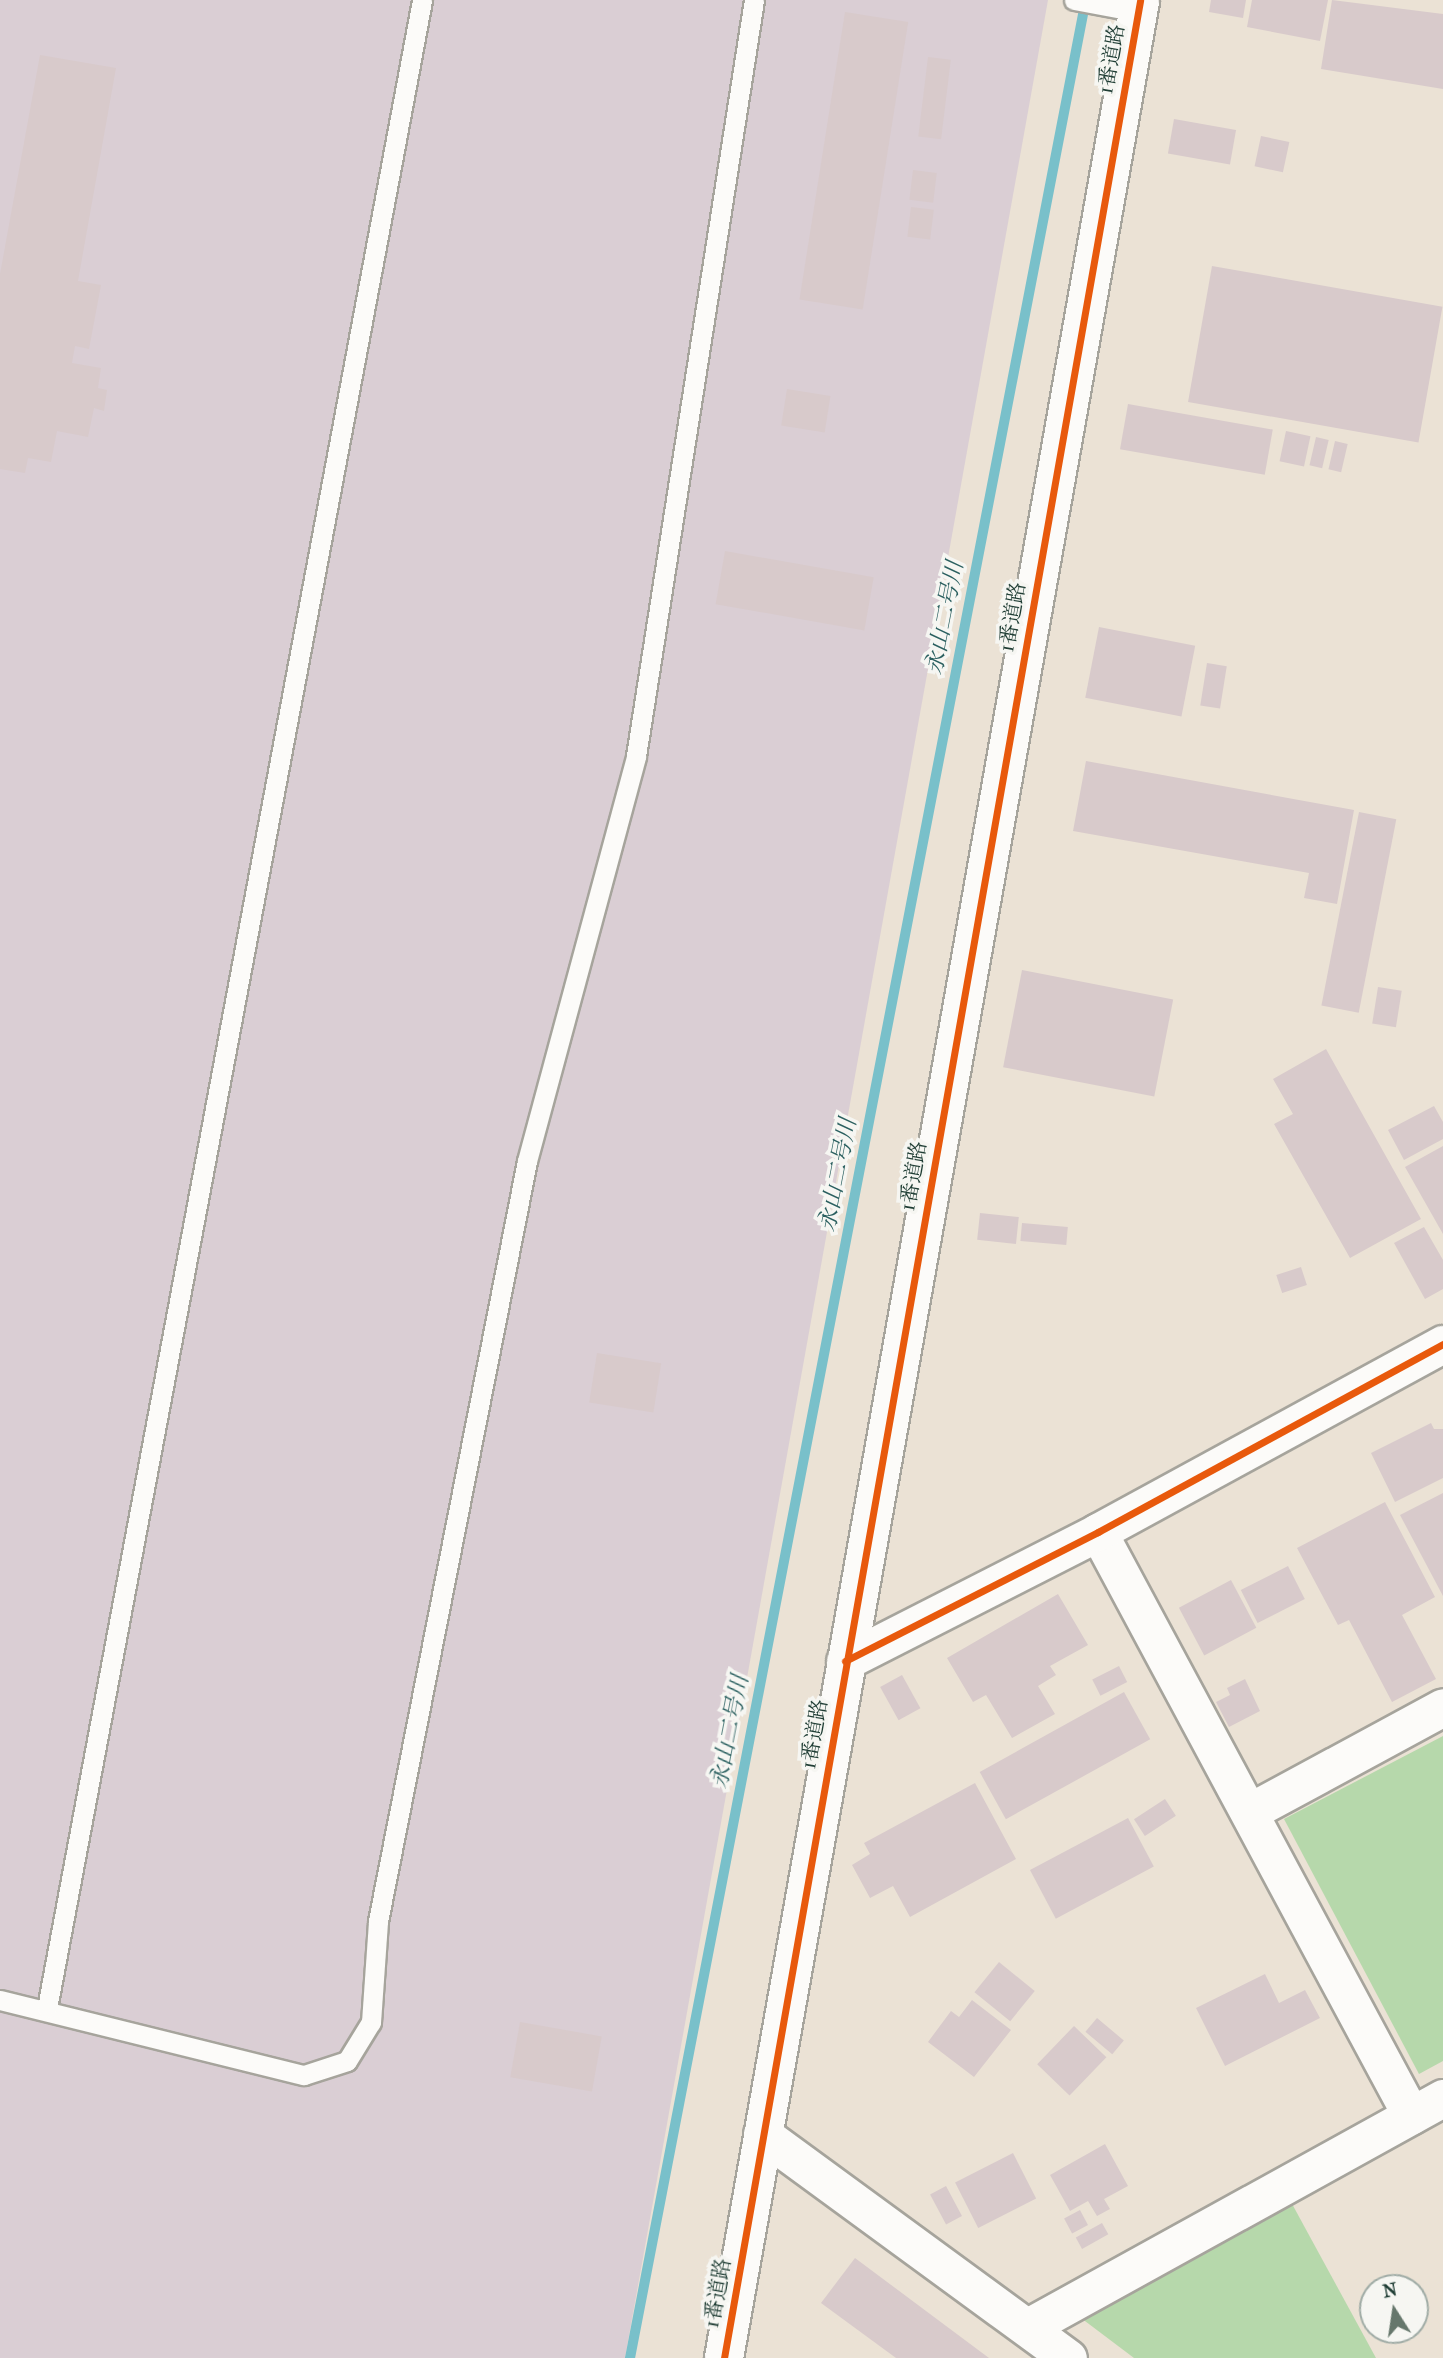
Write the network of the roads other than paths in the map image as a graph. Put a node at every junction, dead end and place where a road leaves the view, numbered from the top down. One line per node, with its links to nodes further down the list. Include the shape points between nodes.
1 (422, 0): 11 (lane)
2 (754, 0): 11 (lane, via 636,756 527,1161 378,1921 371,2022 347,2061 304,2075)
3 (1074, 0): 4 (lane)
4 (1130, 6): 7 (street, 1番道路)
5 (1443, 1344): 6 (street)
6 (1098, 1532): 7 (street); 9 (street)
7 (845, 1661): 14 (street, 1番道路)
8 (1443, 1707): 9 (street)
9 (1251, 1811): 13 (street)
10 (0, 2000): 11 (lane)
11 (47, 2008)
12 (1443, 2098): 13 (street)
13 (1410, 2115): 15 (street)
14 (762, 2134): 15 (street); 16 (street, 1番道路)
15 (1028, 2327): 17 (street)
16 (724, 2358)
17 (1068, 2358)

